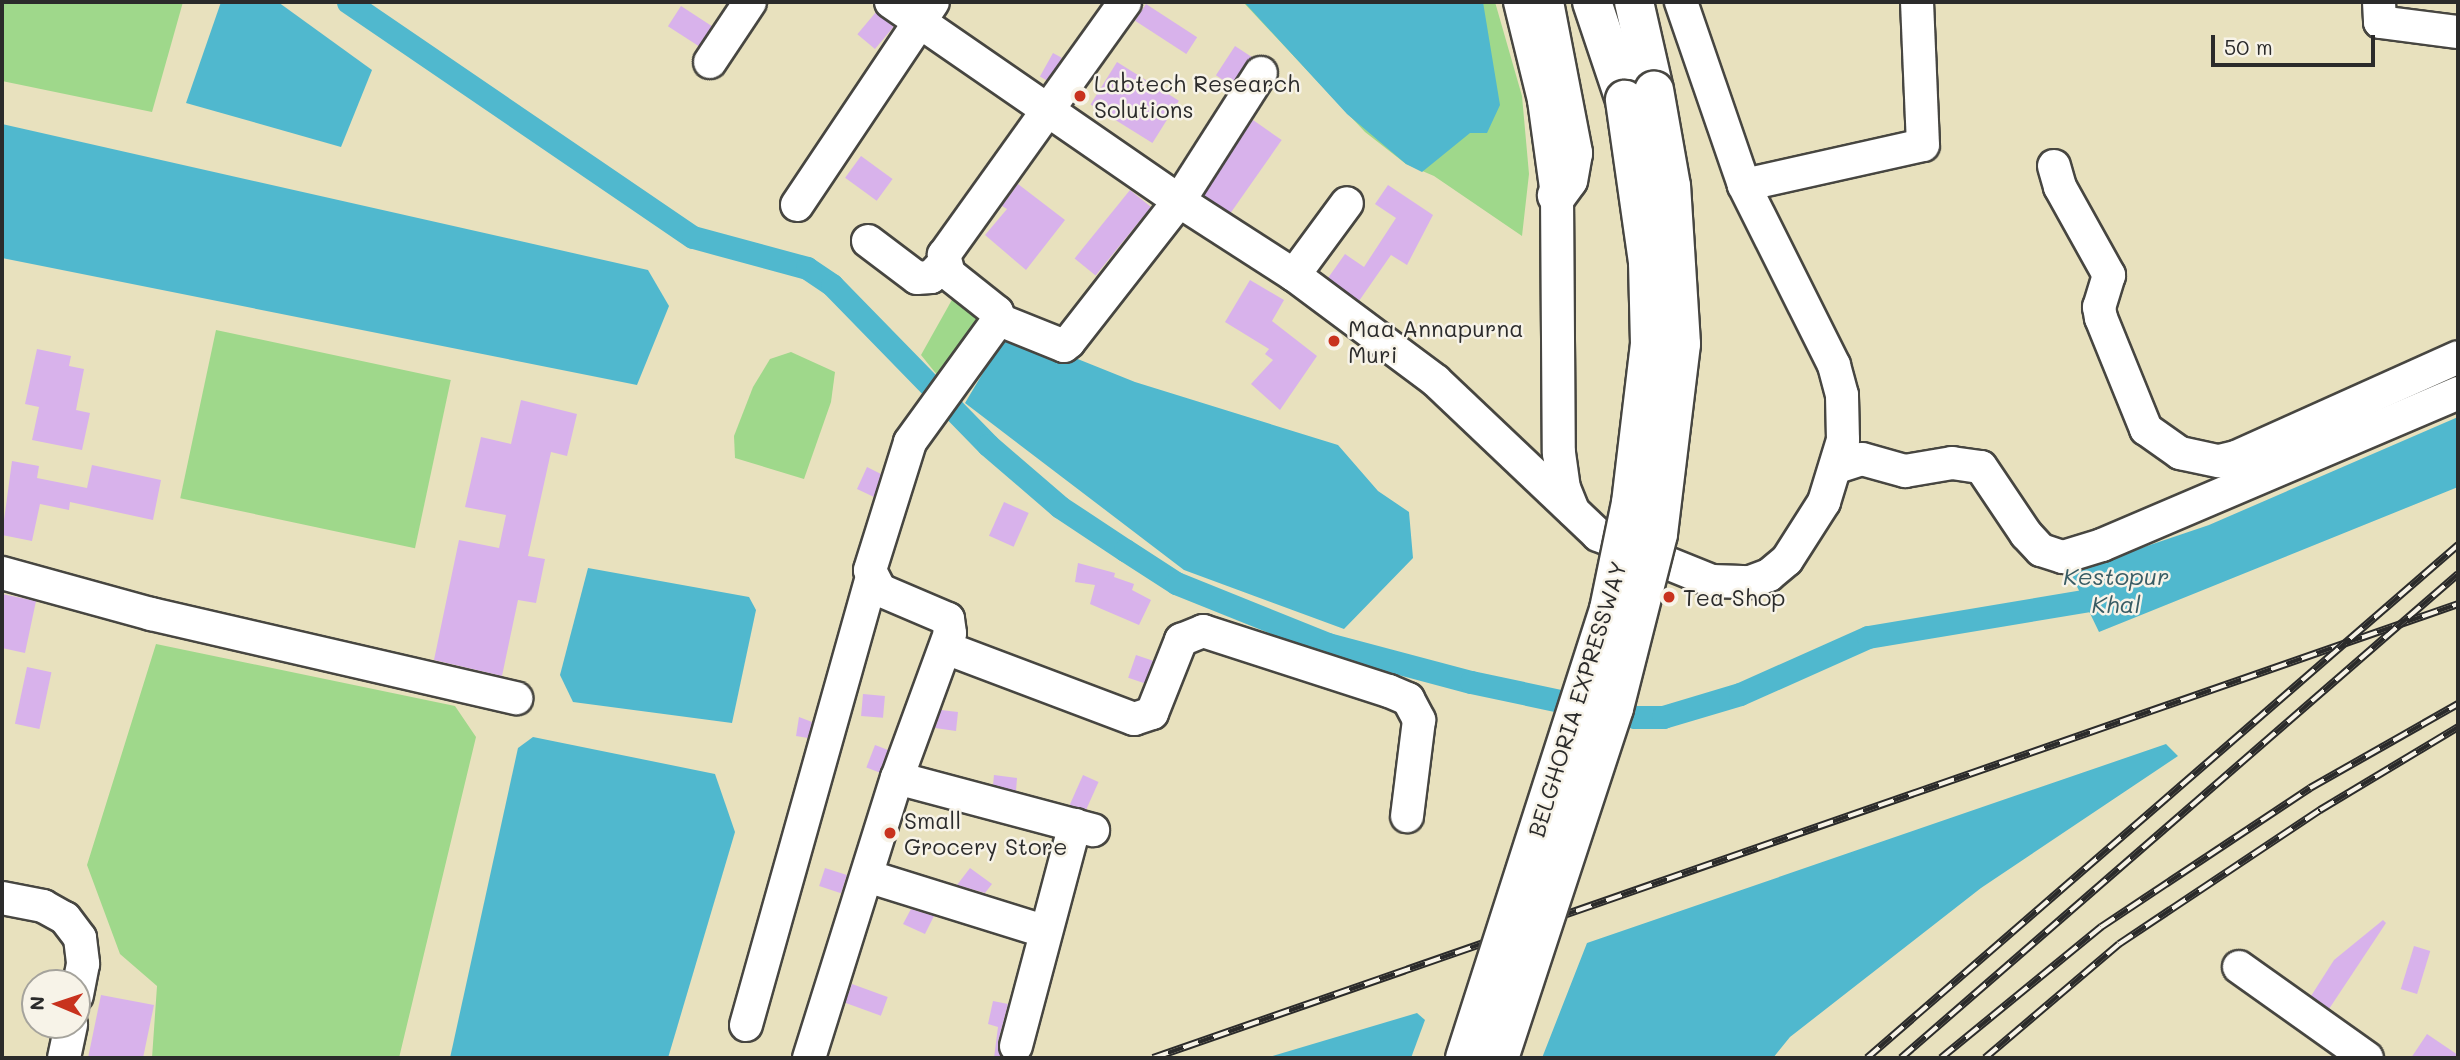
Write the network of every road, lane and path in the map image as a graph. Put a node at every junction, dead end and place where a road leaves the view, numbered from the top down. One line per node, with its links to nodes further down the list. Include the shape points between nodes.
1 (750, 2): 13 (street)
2 (891, 2): 11 (street)
3 (1125, 2): 16 (street)
4 (1520, 2): 19 (street, via 1544,100)
5 (1544, 2): 19 (highway, via 1573,153 1568,180)
6 (1592, 2): 15 (highway, BELGHORIA EXPRESSWAY)
7 (1634, 2): 15 (highway, BELGHORIA EXPRESSWAY)
8 (1681, 2): 18 (street)
9 (1917, 2): 18 (street, via 1923,145)
10 (2379, 2): 12 (street, via 2380,22)
11 (926, 11): 16 (street); 22 (street)
12 (2458, 32)
13 (710, 62)
14 (1261, 73): 20 (street)
15 (1640, 95): 47 (highway, BELGHORIA EXPRESSWAY, bridge, via 1650,330 1631,503 1609,609); 48 (highway, BELGHORIA EXPRESSWAY, bridge, via 1671,186 1681,344 1658,534 1614,708)
16 (1050, 111): 20 (street); 24 (street, via 949,245)
17 (2054, 166): 27 (street, via 2060,187 2109,275 2099,307 2101,318 2146,429 2180,453 2219,461 2236,457)
18 (1744, 185): 29 (street, via 1834,365 1844,418)
19 (1557, 195): 30 (street, via 1559,453 1564,488)
20 (1179, 201): 25 (street); 26 (street, via 1063,346)
21 (1347, 204): 25 (street)
22 (797, 205)
23 (868, 242): 24 (street, via 917,278 931,277)
24 (943, 264): 26 (street, via 997,312)
25 (1294, 275): 30 (street, via 1436,381)
26 (997, 318): 32 (street, via 956,384 928,412 904,458 871,561)
27 (2458, 357)
28 (2458, 394): 29 (street, via 2102,545 2063,557 2041,550 2033,542 1981,467 1952,463 1905,471 1862,459)
29 (1837, 467): 30 (street, via 1805,537 1769,575 1750,582 1712,581 1598,535)
30 (1579, 520)
31 (2, 573): 34 (street, via 151,614)
32 (872, 578): 33 (street, via 880,590); 42 (street)
33 (942, 625): 35 (street); 36 (street, via 1133,719 1152,713 1181,640 1203,631 1389,691 1408,699 1419,720)
34 (516, 698)
35 (897, 778): 37 (street); 39 (street, via 1084,828)
36 (1407, 816)
37 (867, 876): 39 (street); 46 (street)
38 (2, 898): 41 (street, via 43,906 65,918 80,938)
39 (1044, 931): 44 (street)
40 (2239, 967): 49 (street)
41 (82, 969)
42 (746, 1026)
43 (68, 1039): 45 (street)
44 (1016, 1046)
45 (64, 1058)
46 (810, 1058)
47 (1465, 1058)
48 (1499, 1058)
49 (2367, 1058)

